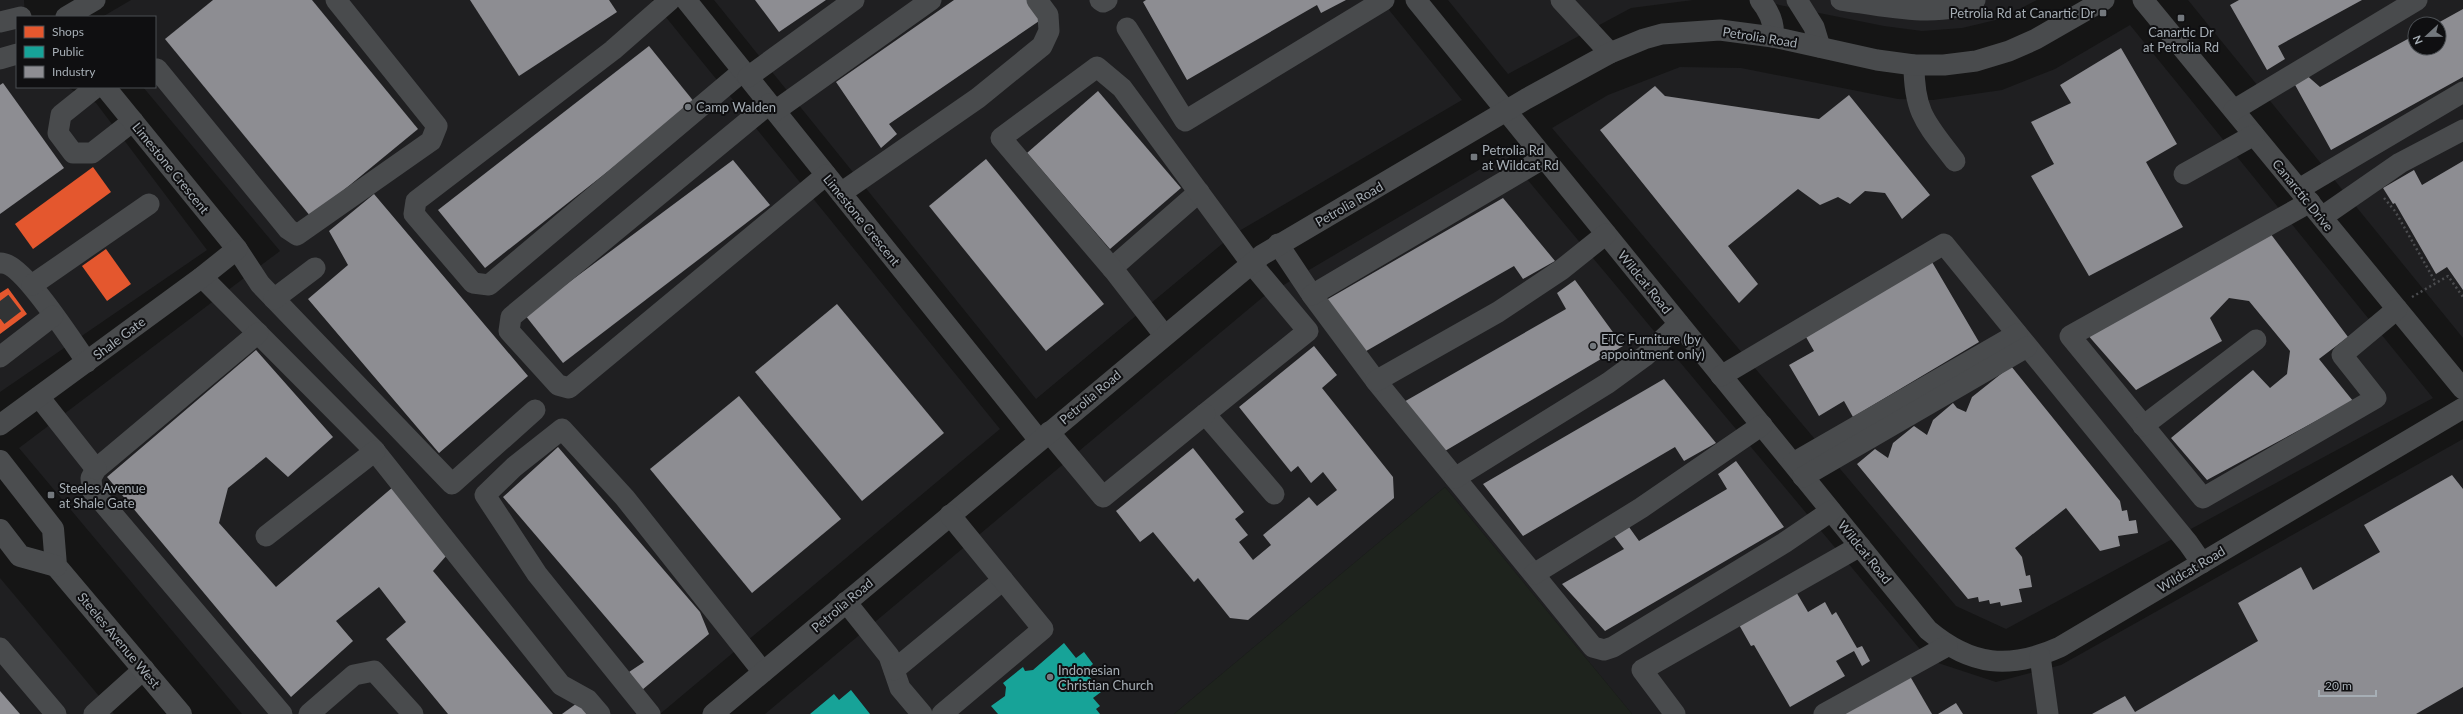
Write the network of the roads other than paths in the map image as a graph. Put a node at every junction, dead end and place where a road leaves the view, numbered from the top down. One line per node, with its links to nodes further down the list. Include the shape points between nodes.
1 (336, 0): 28 (street, via 437,126 431,141 297,235 288,229)
2 (670, 0): 29 (street, via 613,50 416,201 414,214 473,283 489,284)
3 (686, 0): 29 (street, Limestone Crescent)
4 (854, 0): 29 (street)
5 (931, 0): 33 (street)
6 (1037, 0): 44 (street, via 1048,15 1049,31 1042,46 978,98)
7 (1100, 0): 8 (street)
8 (1107, 0)
9 (1384, 0): 21 (street, via 1185,121)
10 (1416, 0): 35 (street, Wildcat Road)
11 (1561, 0): 24 (street)
12 (1760, 0): 22 (street, via 1770,16 1774,28)
13 (1797, 0): 23 (street, via 1814,27)
14 (1841, 0): 15 (street, via 1897,8 1938,9 1957,7)
15 (1975, 0)
16 (2104, 0): 27 (street, Petrolia Road, via 2036,39 2009,51 1976,61)
17 (2143, 0): 34 (street, Canarctic Drive)
18 (2417, 0): 34 (street)
19 (16, 18): 20 (street)
20 (0, 22)
21 (1127, 28)
22 (1773, 37): 23 (street, Petrolia Road); 24 (street, Petrolia Road, via 1720,30 1692,31 1644,39)
23 (1820, 47): 27 (street, Petrolia Road, via 1877,60)
24 (1610, 53): 35 (street, Petrolia Road)
25 (16, 54): 26 (street)
26 (0, 59)
27 (1914, 65): 40 (street, via 1917,104 1928,125)
28 (157, 69)
29 (746, 74): 33 (street, Limestone Crescent)
30 (95, 88): 36 (street, via 61,115 58,133 73,153 92,153)
31 (106, 88): 36 (street, Limestone Crescent)
32 (2463, 92): 45 (street)
33 (772, 107): 42 (street, Limestone Crescent); 42 (street, via 511,317 509,331 558,385 569,388)
34 (2234, 110): 38 (street, Canarctic Drive)
35 (1506, 111): 39 (street, Wildcat Road); 48 (street, Petrolia Road)
36 (133, 122): 49 (street, Limestone Crescent)
37 (2463, 130): 45 (street, via 2400,163 2375,181)
38 (2254, 135): 41 (street); 45 (street, Canarctic Drive)
39 (1544, 158): 47 (street, Wildcat Road); 56 (street)
40 (1955, 161)
41 (2184, 174)
42 (826, 175): 44 (street, Limestone Crescent)
43 (1199, 192): 51 (street); 53 (street); 53 (street, via 1122,88 1097,66 1001,138)
44 (841, 193): 77 (street, Limestone Crescent)
45 (2310, 203): 58 (street, Canarctic Drive); 76 (street, via 2070,336)
46 (149, 204): 55 (street)
47 (1606, 234): 60 (street, Wildcat Road); 68 (street, via 1561,270 1498,312)
48 (1278, 244): 51 (street, Petrolia Road); 56 (street)
49 (237, 249): 54 (street, Shale Gate); 57 (street, Limestone Crescent, via 260,284)
50 (0, 263): 55 (street, via 5,263 18,271)
51 (1252, 263): 62 (street, Petrolia Road); 73 (street, via 1308,331)
52 (315, 268): 57 (street)
53 (1112, 268): 62 (street)
54 (202, 277): 61 (street); 66 (street, Shale Gate)
55 (32, 285): 59 (street)
56 (1312, 296): 68 (street)
57 (274, 299): 72 (street, Limestone Crescent, via 452,484)
58 (2397, 309): 69 (street, Canarctic Drive); 76 (street, via 2342,355 2376,398 2203,498)
59 (53, 316): 65 (street, via 22,329); 66 (street)
60 (1680, 324): 67 (street, Wildcat Road); 82 (street, via 1645,356 1608,383)
61 (258, 333): 78 (street); 80 (street)
62 (1164, 335): 77 (street, Petrolia Road)
63 (2022, 340): 67 (street, via 1944,244); 81 (street); 89 (street)
64 (2256, 340): 76 (street)
65 (2, 350)
66 (87, 362): 70 (street, Shale Gate)
67 (1721, 376): 75 (street, Wildcat Road)
68 (1376, 381): 82 (street)
69 (2463, 389)
70 (39, 397): 74 (street, Shale Gate); 80 (street)
71 (2463, 408): 89 (street, Wildcat Road)
72 (535, 410)
73 (1205, 414): 77 (street, Limestone Crescent, via 1103,497); 83 (street)
74 (0, 425)
75 (1762, 425): 81 (street, Wildcat Road); 91 (street, via 1641,508)
76 (2143, 426)
77 (1044, 436): 85 (street, Petrolia Road)
78 (375, 451): 87 (street); 107 (street, via 561,685 588,700)
79 (0, 461): 90 (main road, via 53,529)
80 (96, 469): 104 (street, via 91,478 92,490)
81 (1798, 470): 84 (street, Wildcat Road)
82 (1455, 478): 91 (street)
83 (1274, 494)
84 (1831, 511): 88 (street, Wildcat Road); 91 (street, via 1703,593 1604,650 1593,648)
85 (950, 515): 92 (street); 93 (street, Petrolia Road)
86 (0, 530): 90 (main road, via 20,556)
87 (266, 536)
88 (1860, 546): 94 (street, Wildcat Road, via 1928,630); 111 (street, via 1642,670)
89 (2202, 563): 96 (street, Wildcat Road, via 2060,647)
90 (56, 566): 97 (main road, Steeles Avenue West)
91 (1534, 574)
92 (1003, 580): 98 (street); 110 (street, via 1043,629)
93 (846, 602): 98 (street, via 889,656); 99 (street, Petrolia Road)
94 (1947, 646): 96 (street, Wildcat Road, via 1970,657 1993,662 2017,662); 112 (street)
95 (0, 648): 101 (street)
96 (2040, 656): 113 (street)
97 (144, 669): 102 (street); 103 (main road, Steeles Avenue West)
98 (894, 670): 109 (street, via 900,688)
99 (763, 672): 100 (street, Petrolia Road); 108 (street, via 625,498 562,429 514,467 485,495 538,574)
100 (720, 712)
101 (56, 714)
102 (94, 714)
103 (181, 714)
104 (282, 714)
105 (309, 714): 106 (street, via 354,675 374,671)
106 (413, 714)
107 (600, 714)
108 (650, 714)
109 (922, 714)
110 (942, 714)
111 (1675, 714)
112 (1824, 714)
113 (2048, 714)

